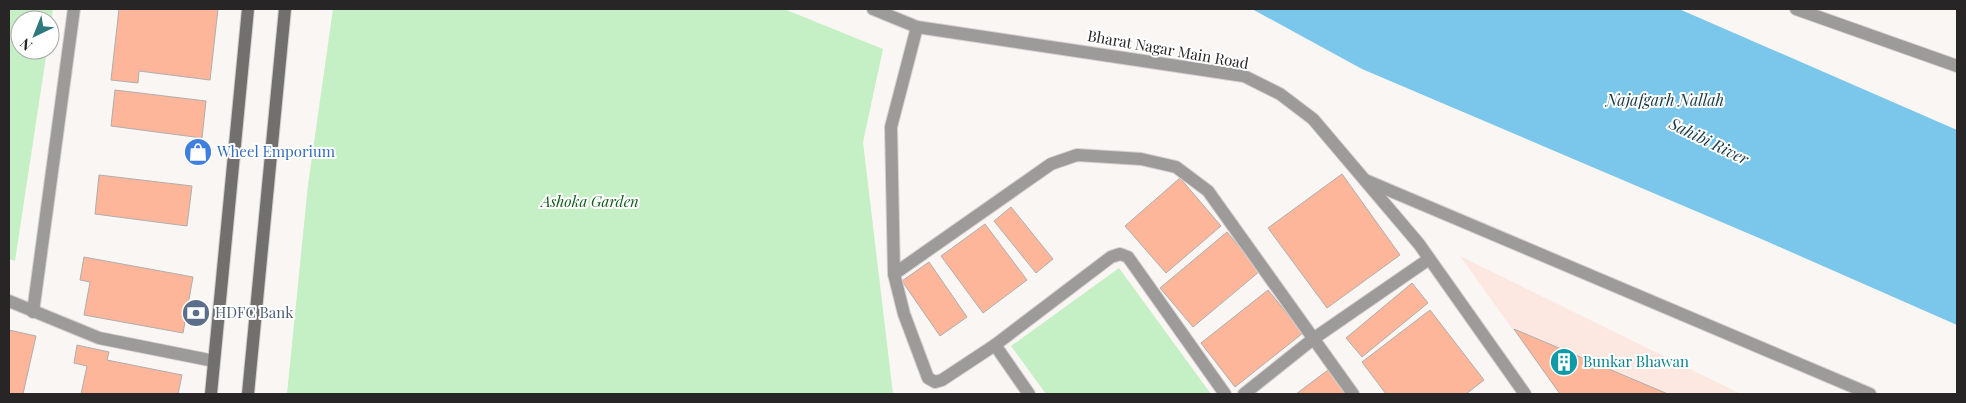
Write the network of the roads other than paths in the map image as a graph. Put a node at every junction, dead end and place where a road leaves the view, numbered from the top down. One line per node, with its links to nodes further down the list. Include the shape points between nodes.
1 (74, 9): 12 (street)
2 (248, 9): 15 (main road)
3 (285, 9): 17 (main road)
4 (873, 9): 6 (street, Bharat Nagar Main Road)
5 (1796, 9): 7 (street)
6 (917, 27): 8 (street, Bharat Nagar Main Road, via 1244,76 1280,94 1313,119); 10 (street, via 891,127)
7 (1957, 66)
8 (1365, 180): 9 (street, Bharat Nagar Main Road); 23 (street)
9 (1429, 259): 13 (street); 22 (street, Bharat Nagar Main Road)
10 (894, 274): 13 (street, via 1052,164 1077,155 1141,159 1176,167 1208,191); 14 (street, via 904,314 928,378 935,382 942,380)
11 (9, 301): 12 (street)
12 (33, 312): 15 (street, via 99,338)
13 (1313, 339): 20 (street); 21 (street)
14 (995, 345): 18 (street); 19 (street, via 1111,257 1120,254 1128,257)
15 (214, 361): 16 (main road)
16 (211, 394)
17 (248, 394)
18 (1029, 394)
19 (1225, 394)
20 (1244, 394)
21 (1353, 394)
22 (1525, 394)
23 (1870, 394)

